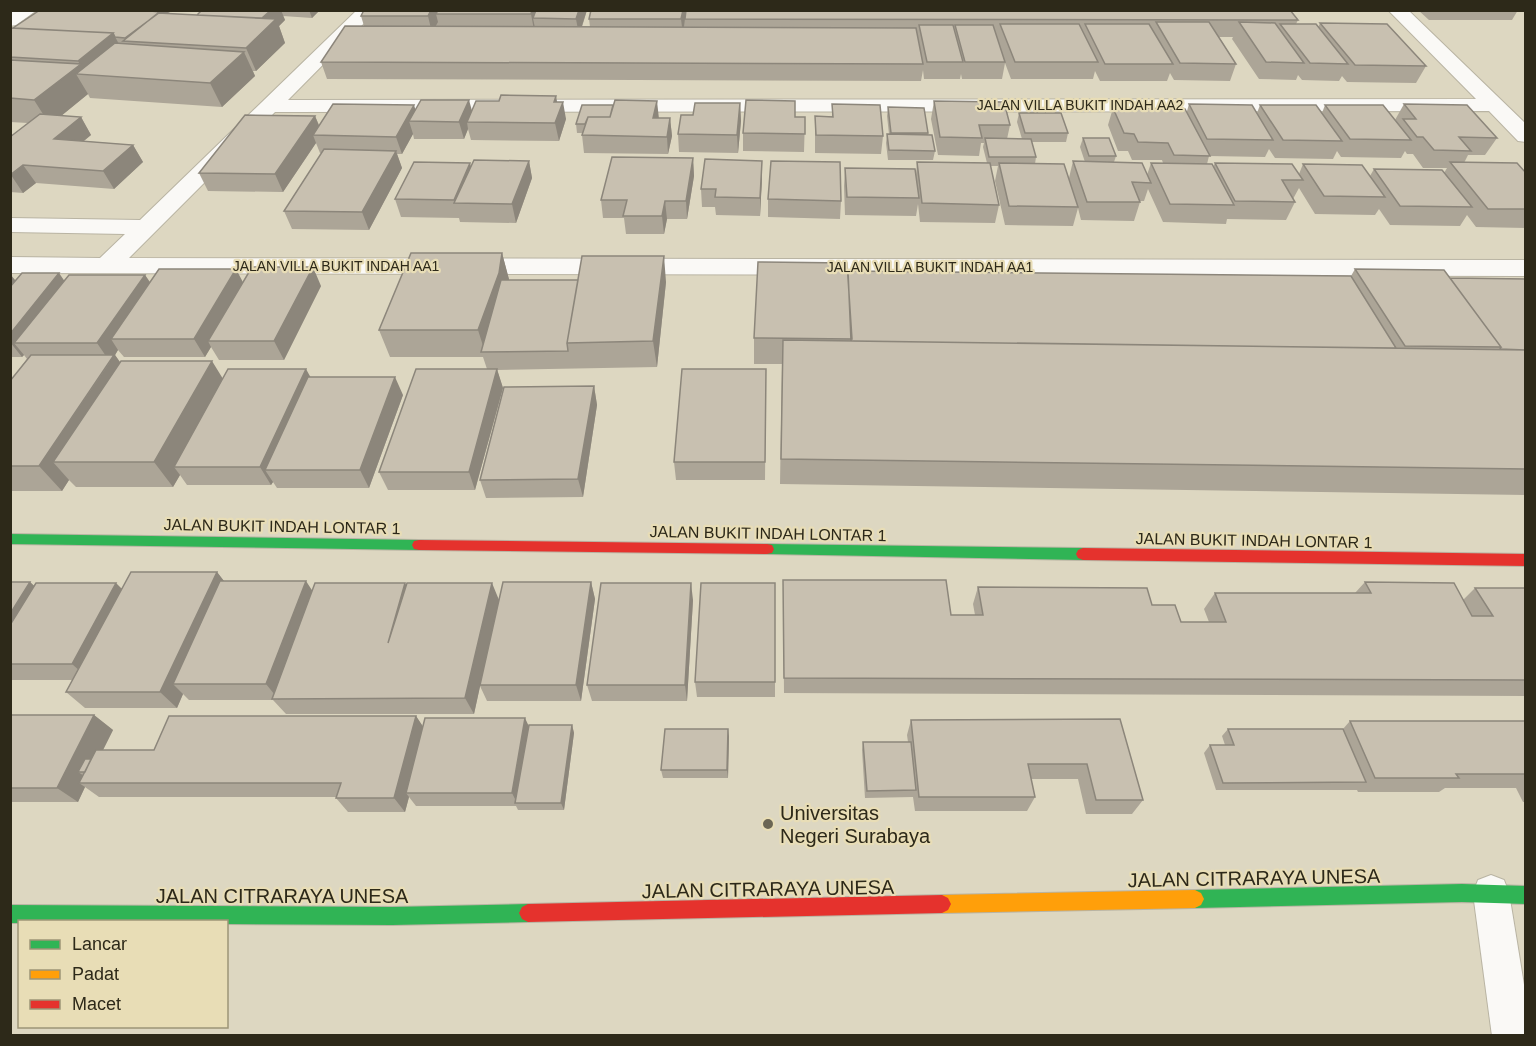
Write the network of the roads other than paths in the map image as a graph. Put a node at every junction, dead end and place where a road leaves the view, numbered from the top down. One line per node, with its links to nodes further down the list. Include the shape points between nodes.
1 (28, 10): 4 (street)
2 (368, 10): 6 (street)
3 (1397, 10): 5 (street)
4 (10, 21)
5 (1494, 105): 6 (street, JALAN VILLA BUKIT INDAH AA2); 7 (street)
6 (270, 106): 9 (street)
7 (1526, 136)
8 (10, 225): 9 (street)
9 (147, 226): 11 (street)
10 (10, 265): 11 (street, JALAN VILLA BUKIT INDAH AA1)
11 (107, 265): 12 (street, JALAN VILLA BUKIT INDAH AA1)
12 (1526, 268)
13 (10, 539): 14 (street, JALAN BUKIT INDAH LONTAR 1)
14 (1526, 560)
15 (1508, 894): 16 (street, JALAN CITRARAYA UNESA, via 392,916); 17 (lane)
16 (10, 914)
17 (1512, 1035)

